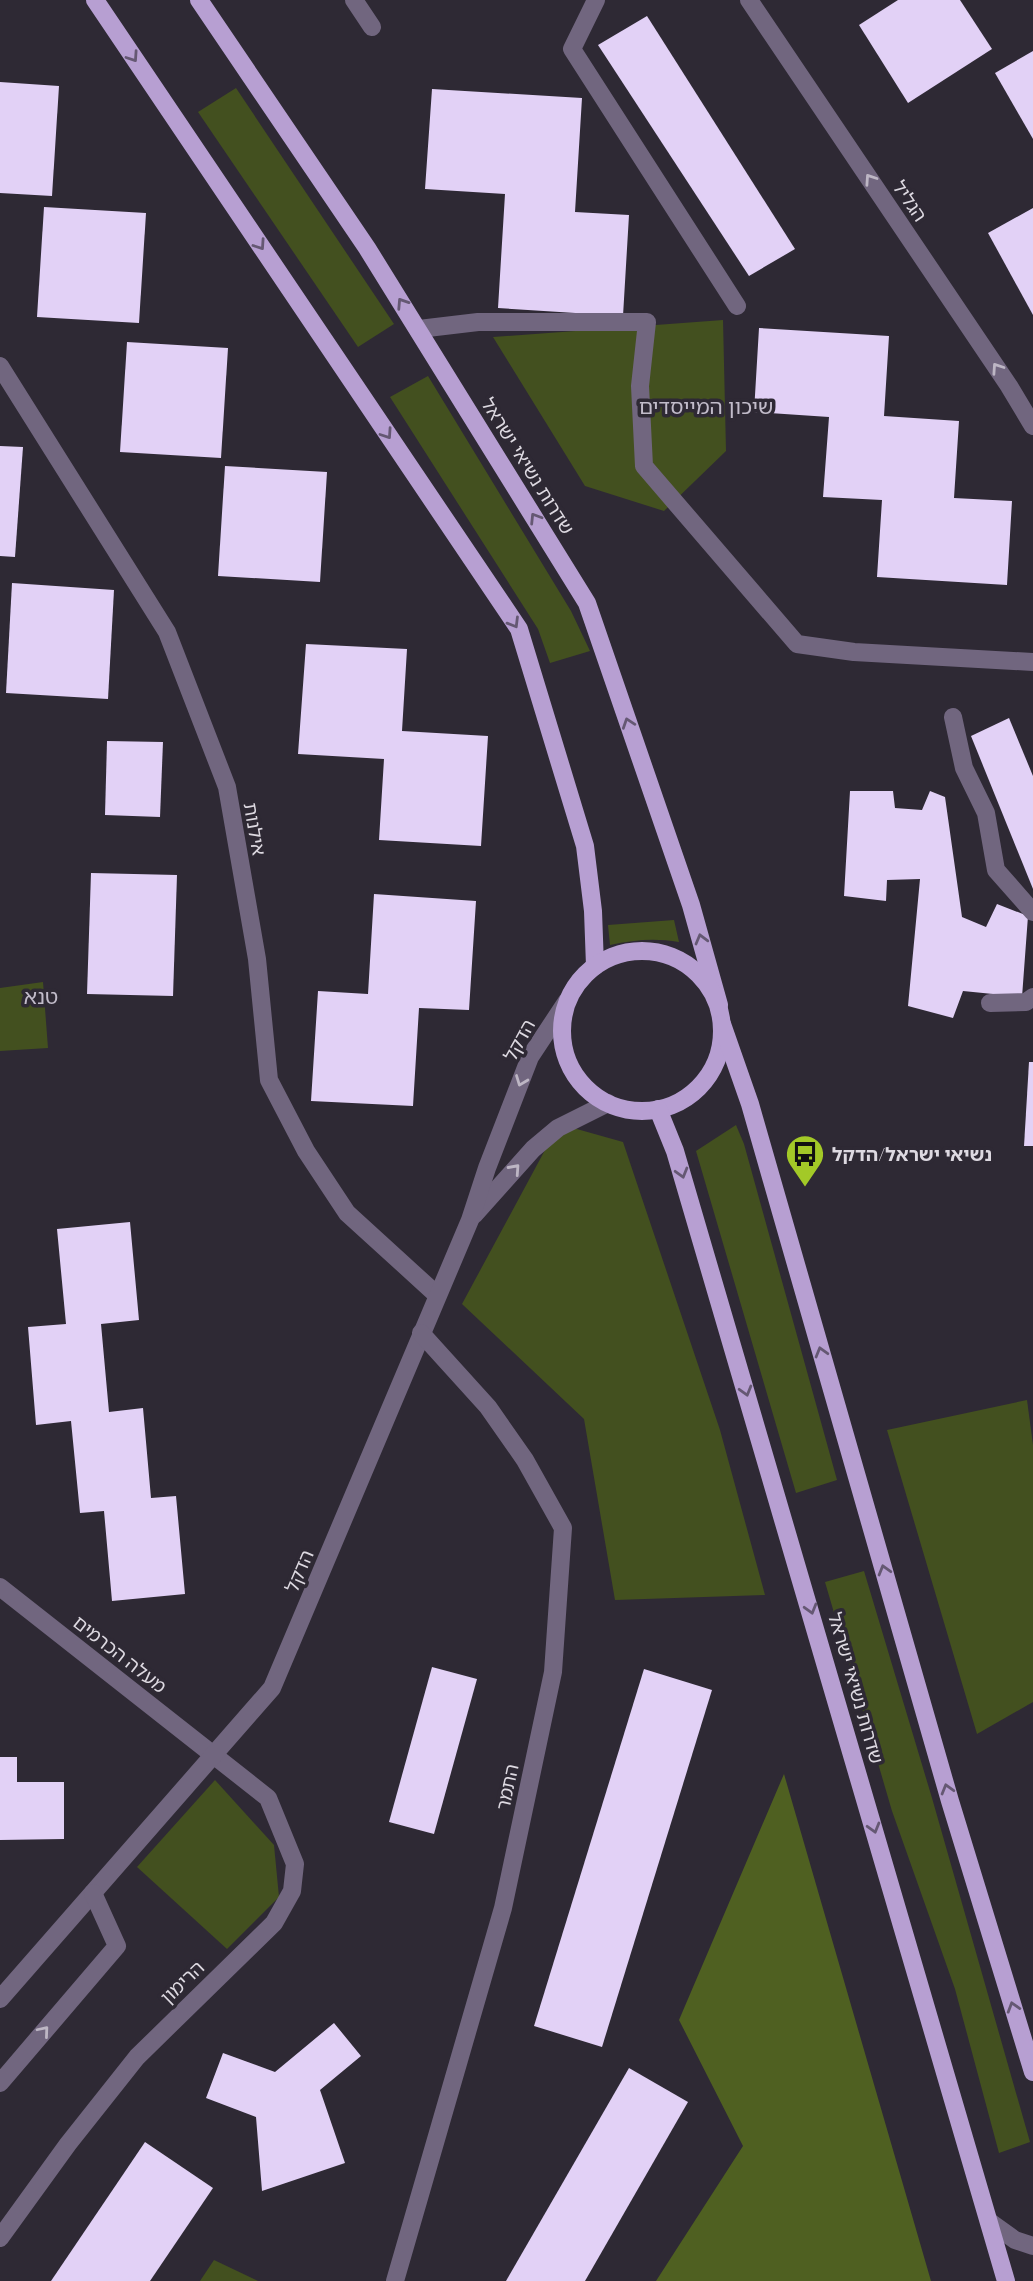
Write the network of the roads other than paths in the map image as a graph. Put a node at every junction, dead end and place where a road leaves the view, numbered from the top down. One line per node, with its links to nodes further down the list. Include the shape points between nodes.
1 (95, 0): 14 (main road, one-way to 14, via 519,629 585,846)
2 (199, 0): 8 (main road, שדרות נשיאי ישראל, one-way to 2)
3 (354, 0): 6 (street)
4 (596, 0): 7 (street, via 572,49)
5 (750, 0): 10 (street, הגליל, one-way to 5)
6 (372, 27)
7 (737, 306)
8 (419, 329): 11 (street, via 478,322 647,322 639,386 645,466 797,644 854,652); 18 (main road, שדרות נשיאי ישראל, one-way to 8, via 691,905 587,603)
9 (0, 366): 23 (street, אילנות, via 167,632 227,787 257,959 269,1080 306,1151 347,1213)
10 (1033, 426)
11 (1033, 662)
12 (953, 717): 13 (street, via 964,768 986,813 996,870)
13 (1033, 912)
14 (595, 966): 16 (main road); 18 (main road, via 618,954 642,950 667,954 689,965 707,982)
15 (1033, 996): 17 (street, via 1026,1002)
16 (567, 1002): 20 (main road, via 562,1024 571,1068 587,1089); 22 (street, הדקל, one-way to 22, via 530,1057)
17 (990, 1003)
18 (719, 1005): 19 (main road)
19 (722, 1024): 21 (main road, via 722,1043 707,1079 693,1093); 29 (main road, one-way to 19, via 950,1801 750,1104)
20 (608, 1103): 21 (main road, via 632,1110); 22 (street, הדקל, one-way to 20, via 541,1142 558,1128)
21 (658, 1109): 31 (main road, שדרות נשיאי ישראל, one-way to 31, via 683,1177)
22 (470, 1220): 23 (street, הדקל)
23 (437, 1295): 24 (street, הדקל)
24 (421, 1333): 26 (street, הדקל, via 272,1688); 34 (street, התמר, via 488,1407 525,1460 563,1528 553,1672 503,1908)
25 (0, 1587): 26 (street, מעלה הכרמים)
26 (214, 1755): 27 (street, הדקל); 32 (street, הרימון, via 268,1798 295,1864 292,1891 274,1923 137,2057)
27 (93, 1893): 28 (street, הדקל); 30 (street, one-way to 27, via 117,1946)
28 (0, 1999)
29 (1033, 2072)
30 (0, 2083)
31 (990, 2222): 33 (street, via 1015,2241); 35 (main road, שדרות נשיאי ישראל)
32 (0, 2238)
33 (1033, 2246)
34 (395, 2281)
35 (1006, 2281)

